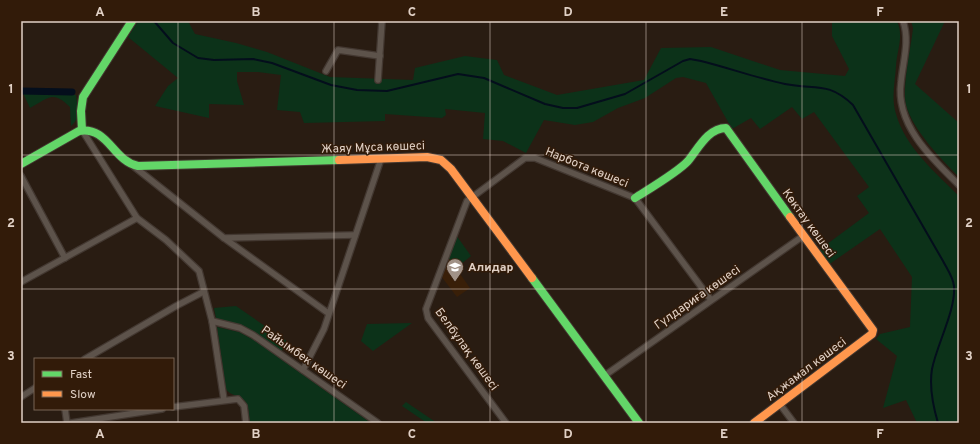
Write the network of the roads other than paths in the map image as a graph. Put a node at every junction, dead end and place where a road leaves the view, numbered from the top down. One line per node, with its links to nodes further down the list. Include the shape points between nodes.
1 (132, 21): 7 (street, via 83,97)
2 (382, 21): 4 (street)
3 (903, 21): 12 (street, via 906,37 900,95 904,115 918,140)
4 (380, 56): 5 (street, via 338,50); 6 (street)
5 (326, 71)
6 (378, 80)
7 (82, 130): 9 (street); 10 (street, via 91,130 99,134); 15 (street)
8 (381, 159): 10 (street, Жаяу Мұса көшесі, via 149,166); 13 (street, Жаяу Мұса көшесі, via 427,157 441,160 448,165); 16 (street)
9 (21, 164)
10 (130, 164): 18 (street)
11 (21, 176): 19 (street)
12 (959, 185)
13 (472, 197): 14 (street, Нарбота көшесі, via 527,157); 28 (street, Жаяу Мұса көшесі); 40 (street, Белбұлақ көшесі, via 466,201 426,312)
14 (635, 198): 17 (street, Көктау көшесі, via 683,166 707,137 724,127); 22 (street)
15 (137, 218): 19 (street); 21 (street, via 195,266 201,278)
16 (355, 235): 18 (street); 23 (street)
17 (803, 236): 22 (street, Гүлдариға көшесі); 25 (street, Көктау көшесі, via 873,330)
18 (224, 238): 23 (street)
19 (65, 258): 20 (street)
20 (21, 282)
21 (203, 292): 24 (street); 26 (street)
22 (711, 300): 28 (street, Гүлдариға көшесі)
23 (328, 313): 27 (street, via 318,343)
24 (212, 321): 27 (street, Райымбек көшесі, via 240,328); 31 (street)
25 (872, 334): 32 (street, Ақжамал көшесі)
26 (87, 358)
27 (303, 370): 39 (street, Райымбек көшесі)
28 (604, 376): 41 (street, Жаяу Мұса көшесі)
29 (34, 389): 30 (street)
30 (21, 397)
31 (224, 400): 33 (street); 38 (street, via 241,401)
32 (779, 403): 42 (street, Ақжамал көшесі); 43 (street)
33 (174, 407)
34 (65, 410): 36 (street)
35 (156, 410): 37 (street)
36 (67, 423)
37 (71, 423)
38 (246, 423)
39 (378, 423)
40 (506, 423)
41 (639, 423)
42 (754, 423)
43 (794, 423)

